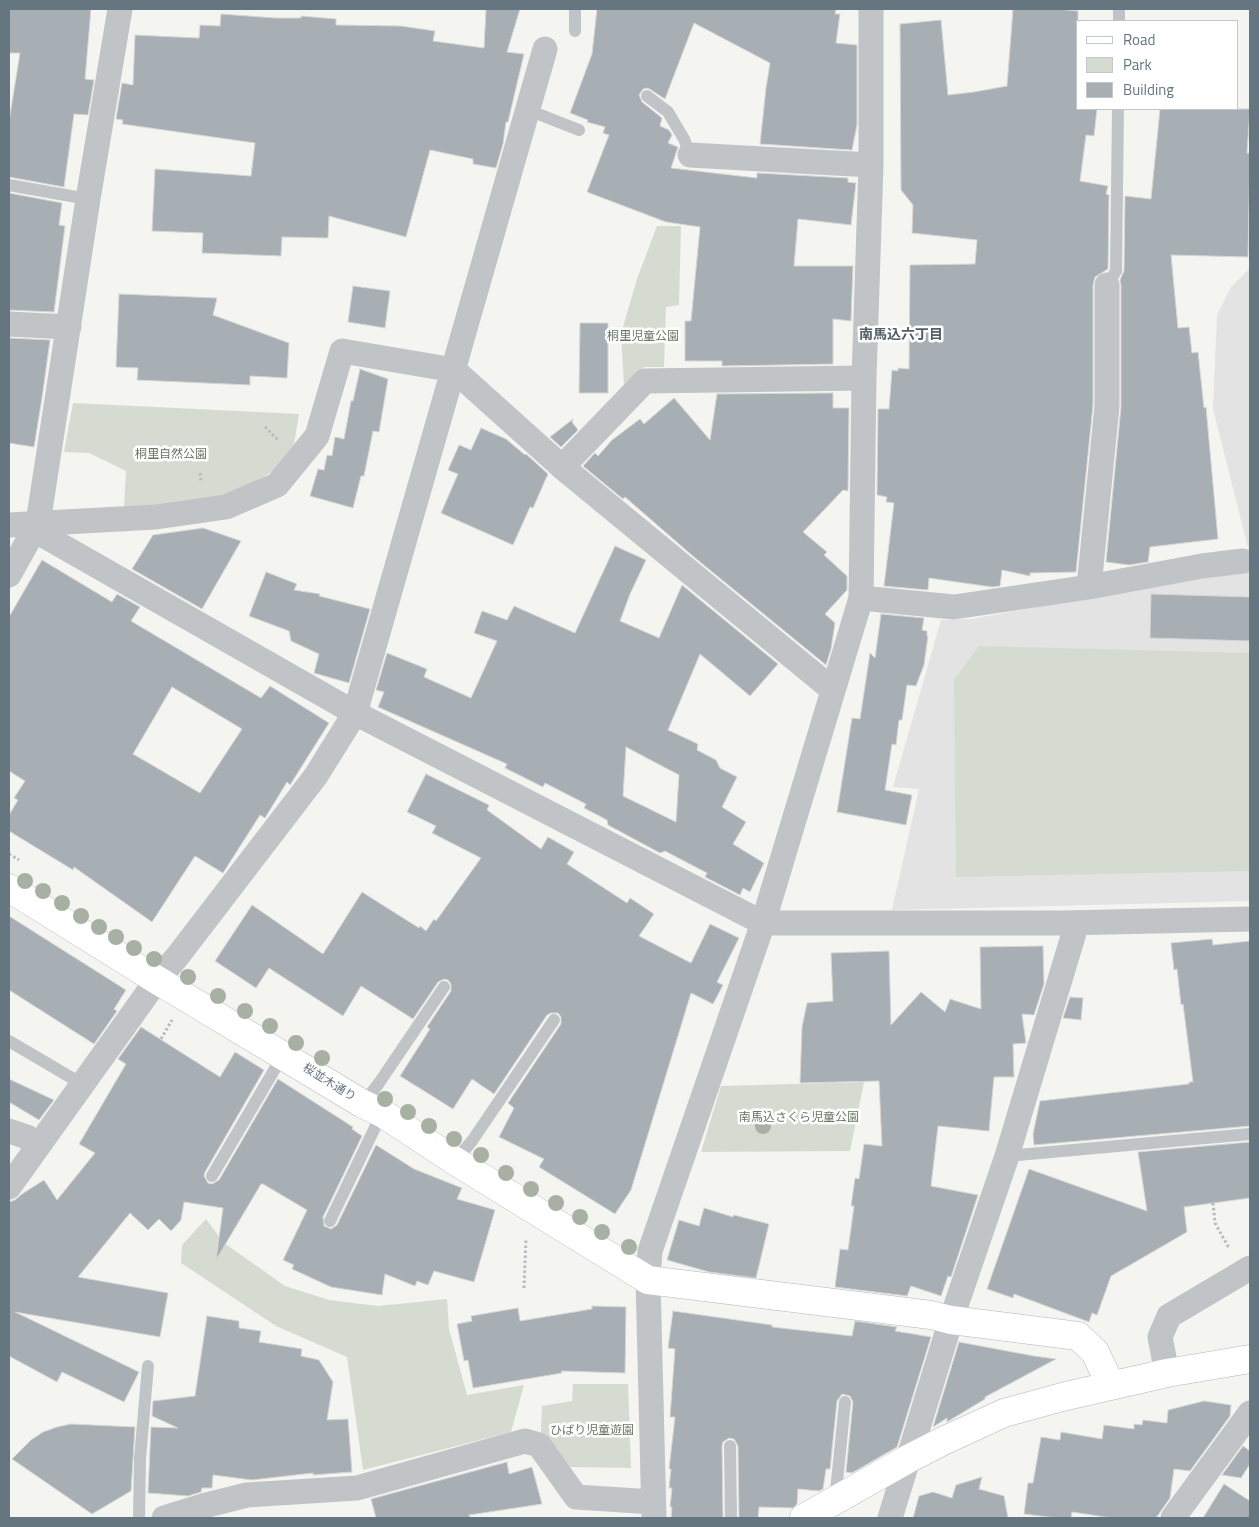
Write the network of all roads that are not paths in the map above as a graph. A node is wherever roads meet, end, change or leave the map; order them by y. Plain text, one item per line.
1 (120, 9) edge
2 (575, 9) edge
3 (871, 9) edge
4 (576, 31) dead end
5 (545, 49) dead end
6 (647, 96) dead end
7 (528, 110) junction
8 (1118, 110) edge
9 (580, 130) dead end
10 (690, 155) joint
11 (871, 165) junction
12 (9, 185) edge
13 (88, 199) junction
14 (1107, 285) joint
15 (9, 324) edge
16 (69, 327) junction
17 (454, 370) junction
18 (864, 378) junction
19 (562, 467) junction
20 (9, 525) edge
21 (36, 527) junction
22 (1243, 561) dead end
23 (9, 576) edge
24 (1089, 587) junction
25 (861, 598) junction
26 (833, 690) junction
27 (356, 713) junction
28 (9, 888) edge
29 (1250, 919) edge
30 (762, 923) junction
31 (1077, 923) junction
32 (157, 980) junction
33 (444, 987) dead end
34 (554, 1020) dead end
35 (9, 1041) edge
36 (283, 1055) junction
37 (82, 1084) junction
38 (372, 1108) junction
39 (9, 1131) edge
40 (1250, 1134) edge
41 (38, 1146) junction
42 (1007, 1156) junction
43 (455, 1161) junction
44 (212, 1176) dead end
45 (9, 1187) edge
46 (330, 1221) dead end
47 (1247, 1270) edge
48 (648, 1280) junction
49 (950, 1320) junction
50 (1250, 1358) edge
51 (148, 1366) dead end
52 (1167, 1373) junction
53 (1111, 1386) junction
54 (845, 1402) dead end
55 (1250, 1413) edge
56 (730, 1446) dead end
57 (908, 1460) junction
58 (834, 1501) junction
59 (653, 1510) edge
60 (139, 1518) edge
61 (164, 1518) edge
62 (731, 1518) edge
63 (804, 1518) edge
64 (890, 1518) edge
65 (1173, 1518) edge

1 - 13 street
2 - 4 lane
3 - 11 street
5 - 7 street
6 - 10 lane
7 - 9 lane
7 - 17 street
8 - 14 lane
10 - 11 street
11 - 18 street
12 - 13 lane
13 - 16 street
14 - 24 street
15 - 16 street
16 - 21 street
17 - 19 street
17 - 21 street
17 - 27 street
18 - 19 street
18 - 25 street
19 - 26 street
20 - 21 street
21 - 23 street
21 - 27 street
22 - 24 street
24 - 25 street
25 - 26 street
26 - 30 street
27 - 30 street
27 - 32 street
28 - 32 street, 桜並木通り
29 - 31 street
30 - 31 street
30 - 48 street
31 - 42 street
32 - 36 street, 桜並木通り
32 - 37 street
33 - 38 lane
34 - 43 lane
35 - 37 lane
36 - 38 street, 桜並木通り
36 - 44 lane
37 - 41 street
38 - 43 street, 桜並木通り
38 - 46 lane
39 - 41 street
40 - 42 lane
41 - 45 street
42 - 49 street
43 - 48 street, 桜並木通り
47 - 52 street
48 - 49 street
48 - 59 street
49 - 53 street
49 - 57 street
50 - 52 street
51 - 60 lane
52 - 53 street
53 - 57 street
54 - 58 lane
55 - 65 street
56 - 62 lane
57 - 58 street
57 - 64 street
58 - 63 street
59 - 61 street

